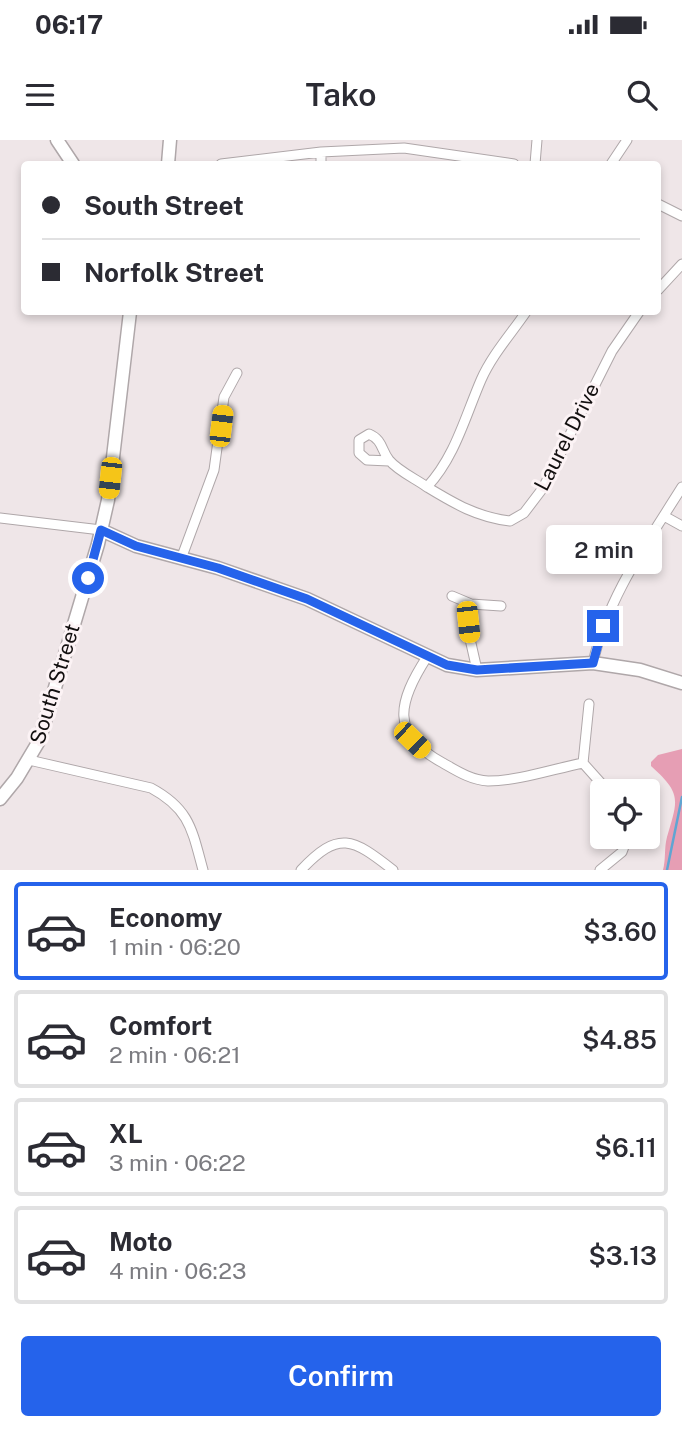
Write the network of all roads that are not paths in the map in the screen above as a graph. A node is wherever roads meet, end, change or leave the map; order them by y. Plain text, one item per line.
1 (57, 140) edge
2 (170, 140) edge
3 (537, 140) edge
4 (628, 140) edge
5 (321, 152) junction
6 (455, 160) edge
7 (71, 161) edge
8 (168, 161) edge
9 (246, 161) edge
10 (321, 161) edge
11 (535, 161) edge
12 (613, 161) edge
13 (661, 206) edge
14 (682, 216) edge
15 (682, 264) edge
16 (661, 287) edge
17 (130, 315) edge
18 (524, 315) edge
19 (637, 315) edge
20 (237, 373) dead end
21 (389, 461) dead end
22 (428, 487) junction
23 (682, 488) edge
24 (664, 516) junction
25 (0, 518) edge
26 (682, 526) edge
27 (101, 530) junction
28 (181, 559) junction
29 (453, 596) dead end
30 (471, 604) junction
31 (500, 606) dead end
32 (427, 657) junction
33 (593, 663) junction
34 (477, 670) junction
35 (682, 683) edge
36 (589, 704) dead end
37 (29, 760) junction
38 (583, 763) junction
39 (597, 779) edge
40 (0, 799) edge
41 (623, 849) edge
42 (202, 870) edge
43 (301, 870) edge
44 (393, 870) edge
45 (600, 870) edge

1 - 7 street
2 - 8 street
3 - 11 street
4 - 12 street
5 - 6 street
5 - 9 street
5 - 10 street
13 - 14 street
15 - 16 street
17 - 27 street, South Street
18 - 22 street
19 - 22 street, Laurel Drive
20 - 28 street
21 - 22 street, Laurel Drive
23 - 24 street
24 - 26 street
24 - 33 street
25 - 27 street
27 - 28 street
27 - 37 street, South Street
28 - 32 street
29 - 30 street
30 - 31 street
30 - 34 street
32 - 34 street
32 - 38 street
33 - 34 street
33 - 35 street
36 - 38 street
37 - 40 street, South Street
37 - 42 street
38 - 39 street
41 - 45 street
43 - 44 street

